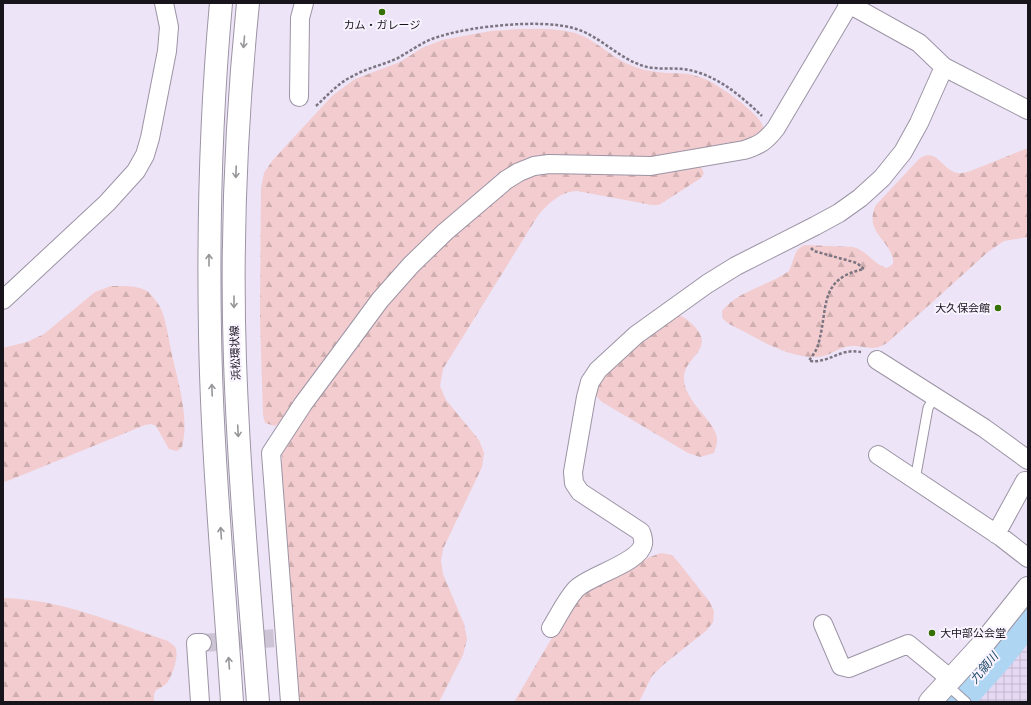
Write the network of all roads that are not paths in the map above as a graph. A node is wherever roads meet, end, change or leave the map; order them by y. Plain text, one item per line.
1 (164, 3) edge
2 (221, 3) edge
3 (248, 3) edge
4 (304, 3) edge
5 (849, 3) edge
6 (944, 67) junction
7 (299, 97) road end
8 (1028, 110) edge
9 (3, 300) edge
10 (877, 360) road end
11 (935, 396) junction
12 (878, 455) dead end
13 (1028, 460) edge
14 (915, 480) junction
15 (1025, 481) dead end
16 (996, 534) junction
17 (1028, 558) edge
18 (1028, 588) edge
19 (823, 624) dead end
20 (551, 628) dead end
21 (202, 643) dead end
22 (957, 692) edge
23 (200, 702) edge
24 (232, 702) edge
25 (258, 702) edge
26 (290, 702) edge
27 (930, 702) edge

1 - 9 street
24 -> 2 main road
3 -> 25 main road, 浜松環状線
4 - 7 street
5 - 6 street
5 - 26 street
6 - 8 street
6 - 20 street
10 - 11 street
11 - 13 street
11 - 14 lane
12 - 14 street
14 - 16 street
15 - 16 street
16 - 17 street
18 - 22 main road
19 - 22 street
21 - 23 street
22 - 27 main road

